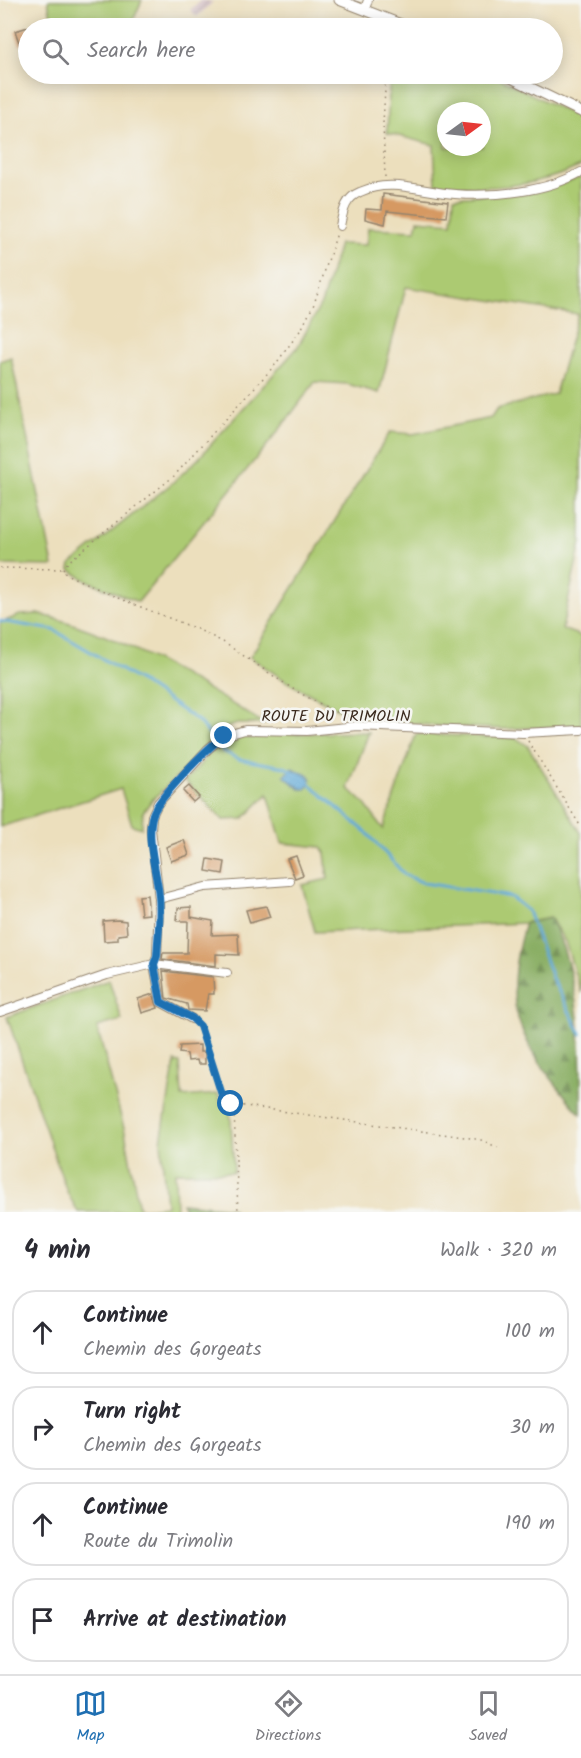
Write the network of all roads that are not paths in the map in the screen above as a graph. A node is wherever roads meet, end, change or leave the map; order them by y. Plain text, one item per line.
1 (339, 0) edge
2 (366, 4) edge
3 (392, 18) edge
4 (524, 84) edge
5 (581, 112) edge
6 (581, 172) edge
7 (340, 226) road end
8 (581, 730) edge
9 (290, 881) dead end
10 (159, 899) junction
11 (154, 964) junction
12 (227, 973) dead end
13 (0, 1012) edge
14 (192, 1018) road end

1 - 2 street
2 - 3 street
4 - 5 street
6 - 7 street
8 - 10 street, ROUTE DU TRIMOLIN
9 - 10 street
10 - 11 street, ROUTE DU TRIMOLIN
11 - 12 street
11 - 13 street
11 - 14 street, ROUTE DU TRIMOLIN

